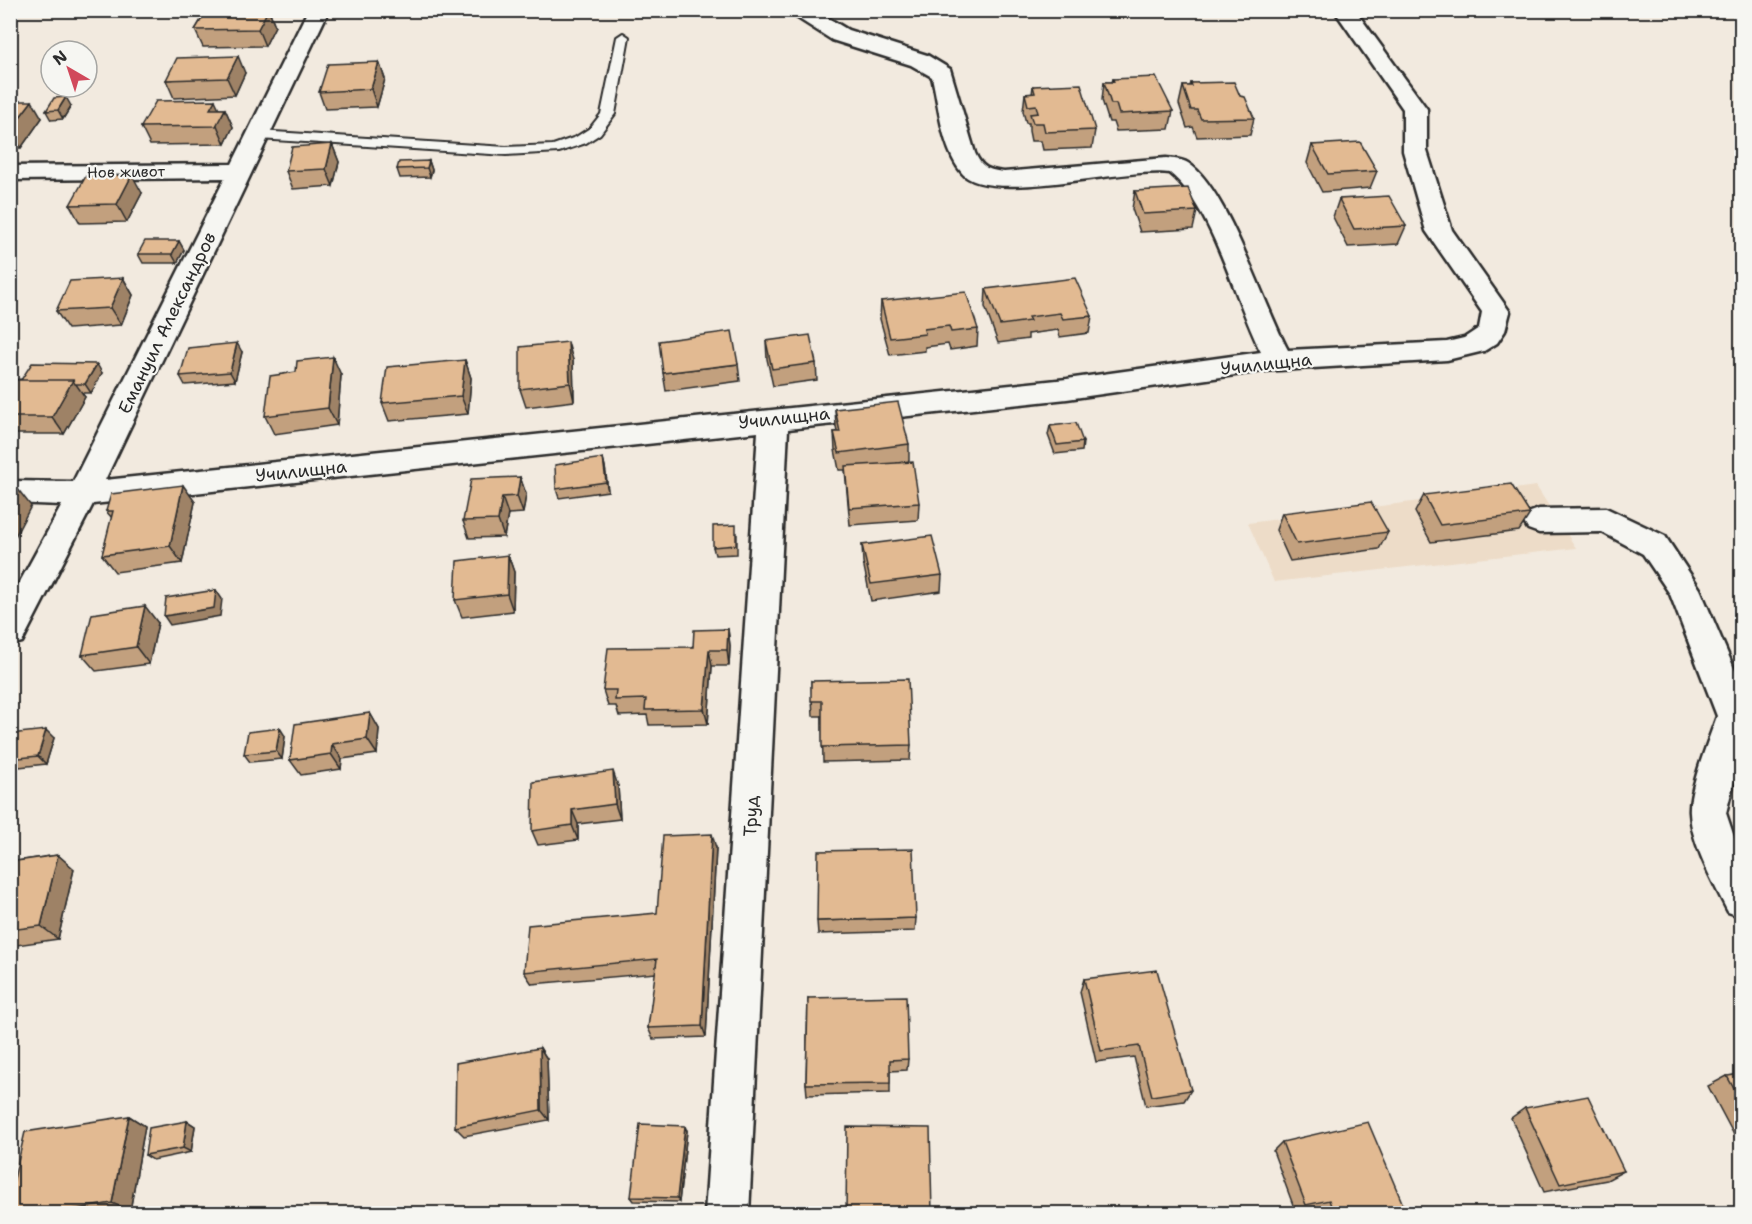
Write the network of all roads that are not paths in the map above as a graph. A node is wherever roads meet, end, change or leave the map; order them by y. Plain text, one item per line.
1 (319, 10) edge
2 (795, 10) edge
3 (1344, 10) edge
4 (623, 37) dead end
5 (259, 135) junction
6 (242, 171) junction
7 (10, 173) edge
8 (1279, 360) junction
9 (774, 419) junction
10 (10, 492) edge
11 (83, 494) junction
12 (1539, 521) dead end
13 (10, 632) edge
14 (1742, 899) edge
15 (727, 1214) edge

1 - 5 street, Емануил Александров
2 - 8 street
3 - 8 street, Училищна
4 - 5 lane
5 - 6 street, Емануил Александров
6 - 7 street, Нов живот
6 - 11 street, Емануил Александров
8 - 9 street, Училищна
9 - 11 street, Училищна
9 - 15 street, Труд
10 - 11 street, Училищна
11 - 13 street, Емануил Александров
12 - 14 street

